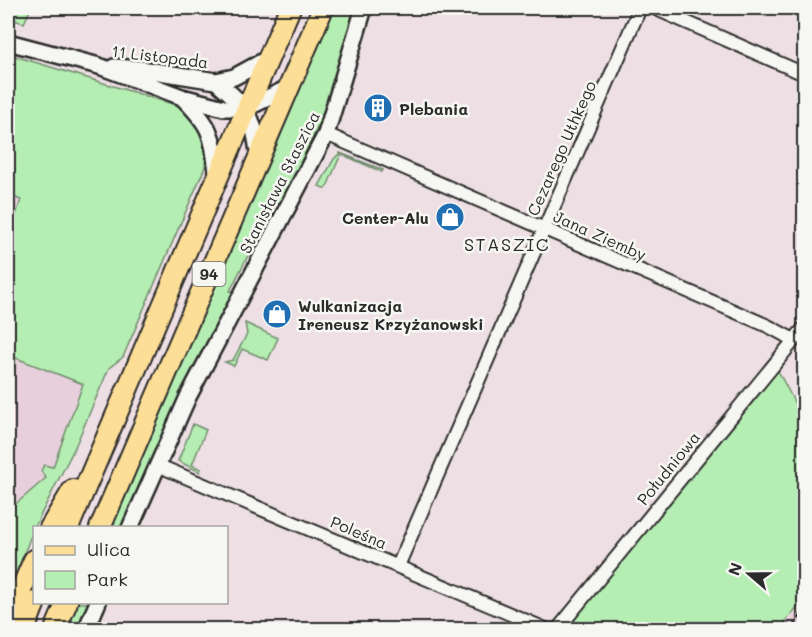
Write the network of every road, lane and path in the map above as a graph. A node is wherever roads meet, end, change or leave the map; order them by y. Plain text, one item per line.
1 (290, 8) edge
2 (323, 8) edge
3 (364, 8) edge
4 (640, 8) edge
5 (654, 8) edge
6 (8, 42) edge
7 (267, 59) junction
8 (99, 66) junction
9 (804, 74) edge
10 (216, 81) junction
11 (288, 88) junction
12 (182, 97) junction
13 (247, 108) junction
14 (326, 134) junction
15 (259, 159) junction
16 (218, 179) junction
17 (544, 228) junction
18 (804, 328) edge
19 (794, 340) junction
20 (107, 437) junction
21 (157, 465) junction
22 (51, 526) edge
23 (69, 526) edge
24 (101, 526) edge
25 (131, 526) edge
26 (33, 562) edge
27 (398, 566) junction
28 (35, 604) edge
29 (67, 604) edge
30 (98, 604) edge
31 (8, 620) edge
32 (88, 629) edge
33 (24, 630) edge
34 (55, 630) edge
35 (548, 630) edge
36 (556, 630) edge

1 - 7 main road, 94
2 - 11 main road, 94
3 - 14 street, Stanisława Staszica
4 - 17 street, Cezarego Uthkego
5 - 9 street
6 - 8 street, 11 Listopada
7 - 10 street
7 - 13 main road, 94
8 - 10 street, 11 Listopada
8 - 12 street, 11 Listopada
10 - 13 street
11 - 13 street
11 - 15 main road, 94
12 - 13 street, 11 Listopada
12 - 16 street
13 - 15 street
13 - 16 main road, 94
14 - 17 street, Jana Ziemby
14 - 21 street, Stanisława Staszica
15 - 24 main road, 94
16 - 20 main road, 94
17 - 19 street, Jana Ziemby
17 - 27 street, Cezarego Uthkego
18 - 19 street, Południowa
19 - 36 street, Południowa
20 - 22 main road
20 - 23 main road, 94
21 - 25 street, Stanisława Staszica
21 - 27 street, Poleśna
26 - 31 main road
27 - 35 street, Poleśna
28 - 33 main road
29 - 34 main road
30 - 32 street

